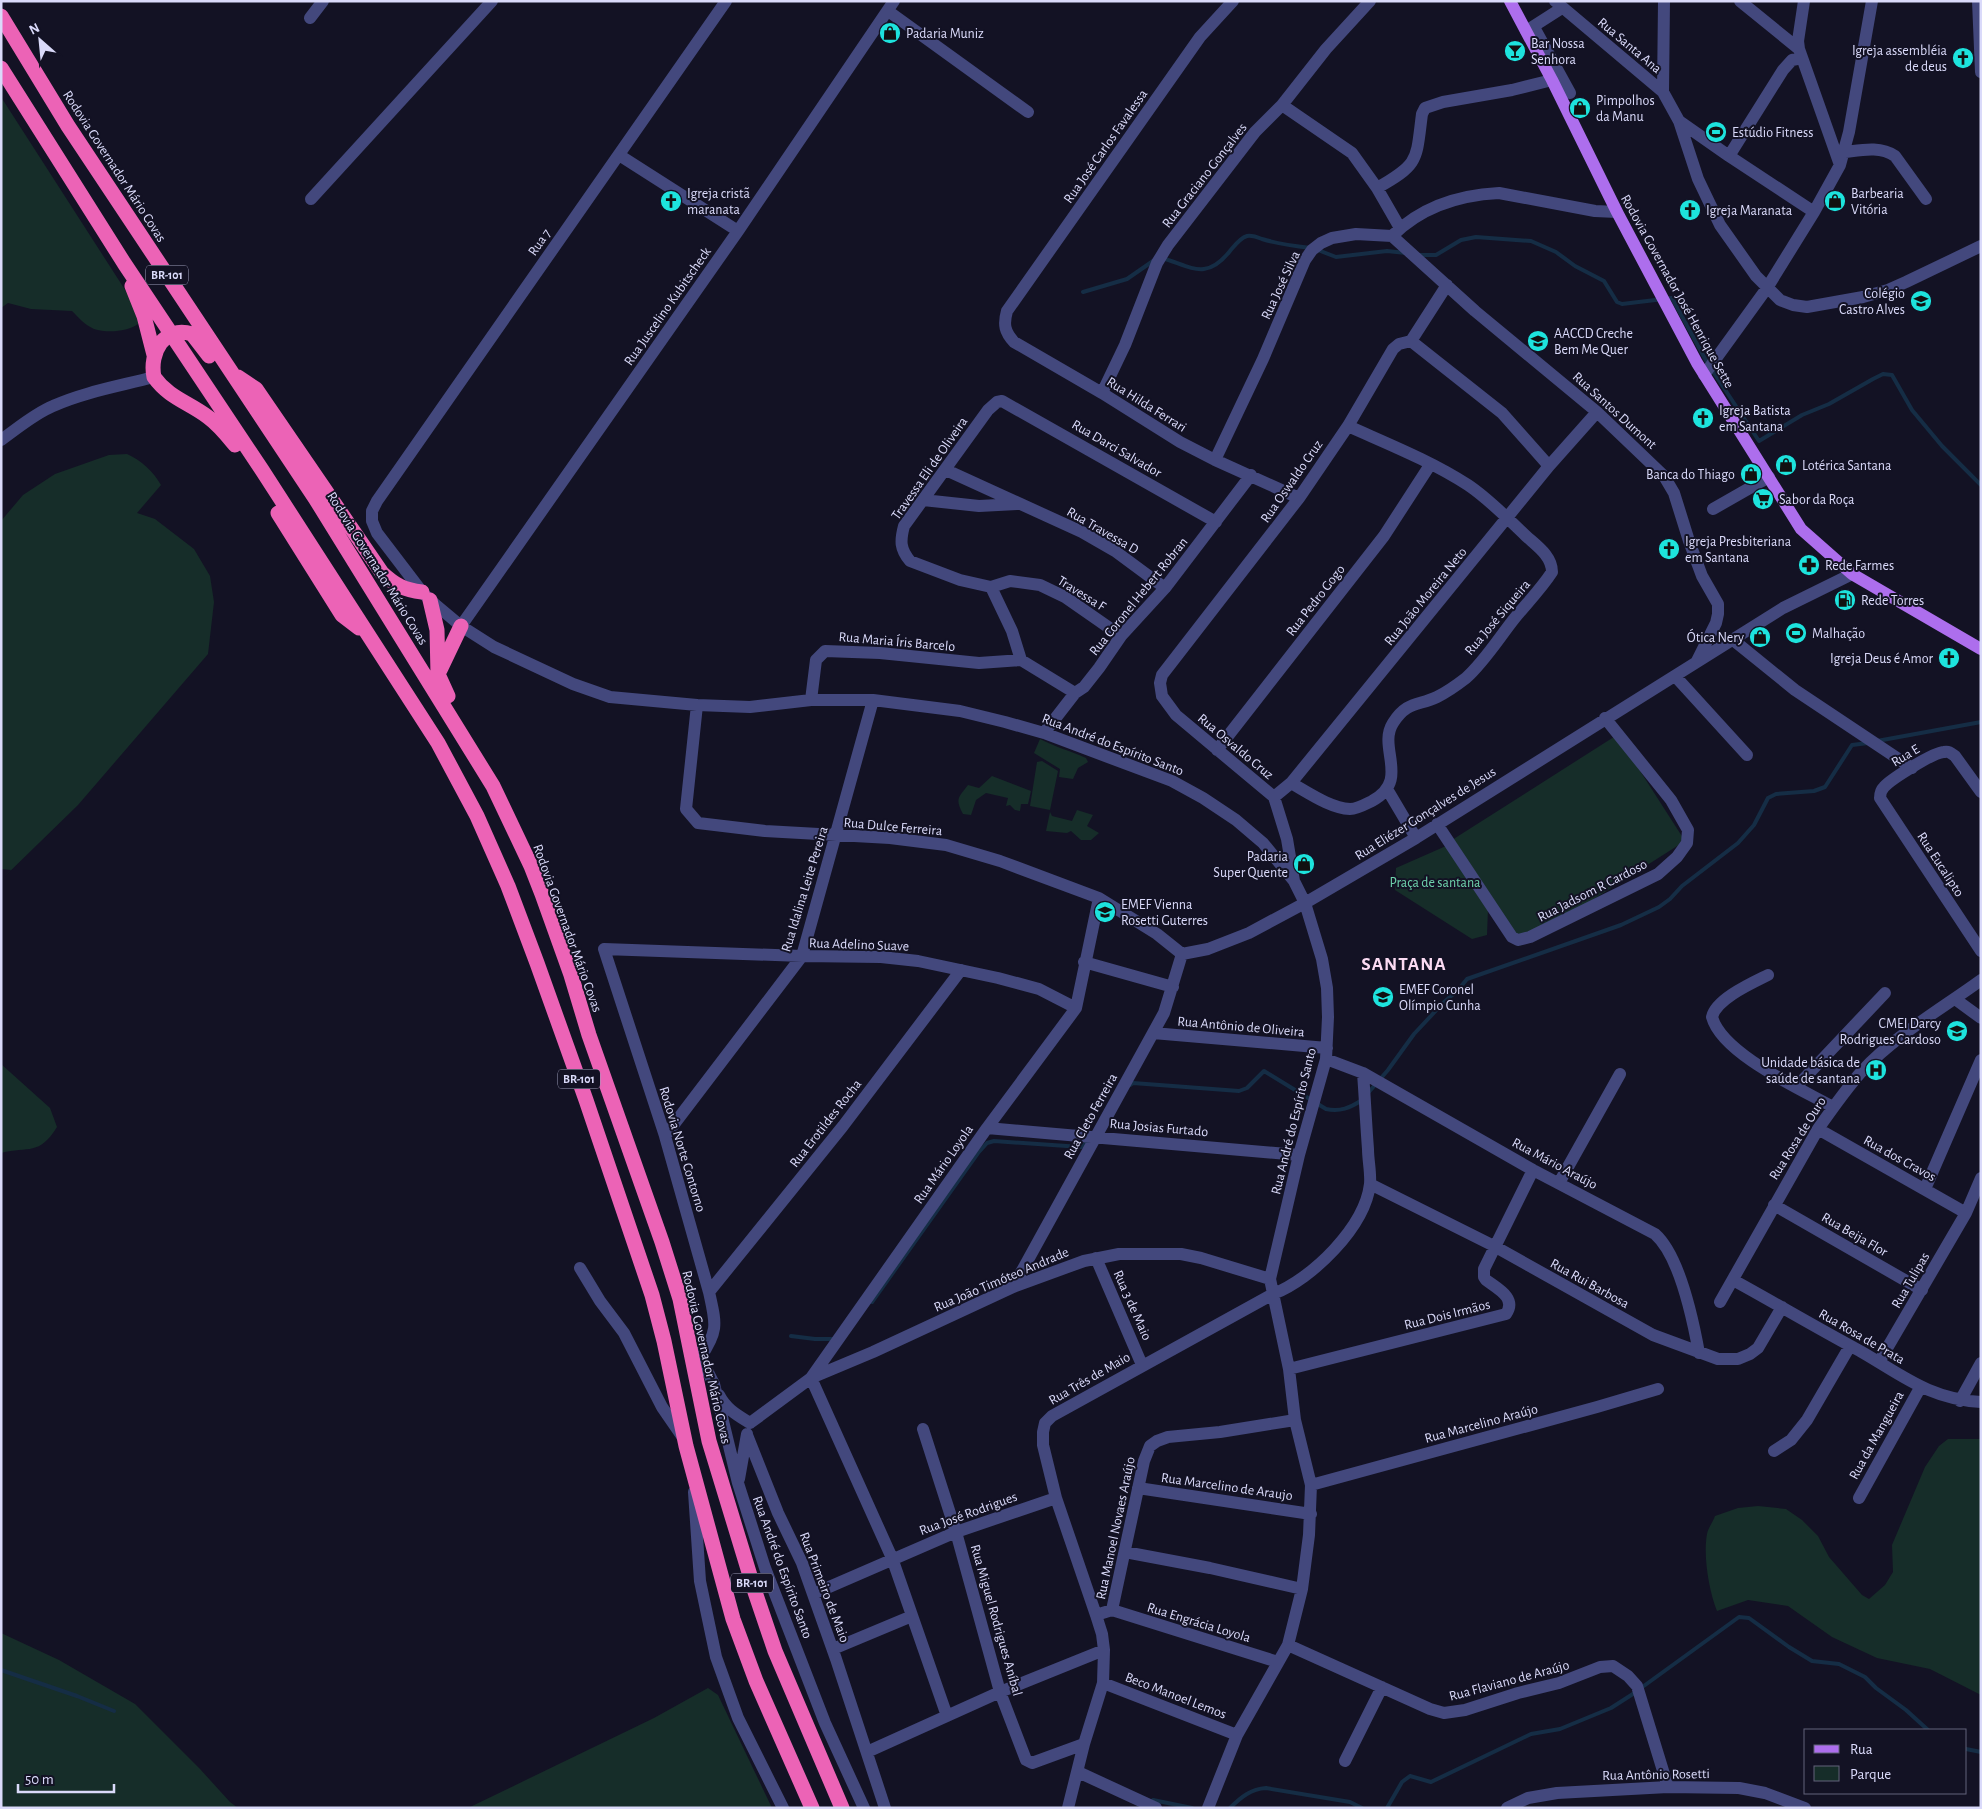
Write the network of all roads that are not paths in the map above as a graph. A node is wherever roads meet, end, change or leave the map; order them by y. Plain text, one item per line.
1 (323, 1) edge
2 (492, 1) edge
3 (726, 1) edge
4 (1233, 1) edge
5 (1370, 1) edge
6 (1510, 1) edge
7 (1664, 1) edge
8 (1740, 1) edge
9 (1804, 1) edge
10 (1872, 1) edge
11 (1978, 1) edge
12 (891, 4) edge
13 (1558, 5) edge
14 (1, 16) edge
15 (310, 18) dead end
16 (1531, 31) junction
17 (1800, 54) junction
18 (1, 68) edge
19 (1981, 72) edge
20 (1552, 80) junction
21 (1570, 92) dead end
22 (1663, 92) junction
23 (1282, 105) junction
24 (1028, 112) dead end
25 (1679, 121) junction
26 (1845, 152) junction
27 (619, 155) junction
28 (1729, 156) junction
29 (1840, 165) junction
30 (1377, 188) junction
31 (311, 199) dead end
32 (1926, 199) dead end
33 (1617, 212) junction
34 (1814, 212) junction
35 (738, 231) junction
36 (1396, 232) junction
37 (1981, 246) edge
38 (124, 263) junction
39 (1447, 285) junction
40 (1767, 288) junction
41 (1007, 312) joint
42 (172, 333) junction
43 (1412, 341) junction
44 (154, 355) junction
45 (232, 373) junction
46 (1704, 375) junction
47 (154, 377) junction
48 (1102, 393) junction
49 (1002, 401) joint
50 (1597, 412) junction
51 (1348, 426) junction
52 (1, 440) edge
53 (279, 445) junction
54 (1215, 460) junction
55 (1430, 464) junction
56 (1549, 466) junction
57 (946, 470) junction
58 (1251, 476) junction
59 (1769, 477) junction
60 (1299, 498) junction
61 (923, 500) junction
62 (378, 501) joint
63 (1022, 504) junction
64 (1713, 509) dead end
65 (1508, 518) junction
66 (1216, 522) junction
67 (910, 562) joint
68 (1852, 574) junction
69 (991, 587) junction
70 (1164, 588) junction
71 (426, 596) junction
72 (461, 626) junction
73 (367, 633) junction
74 (1121, 636) junction
75 (1732, 639) junction
76 (1981, 649) edge
77 (1021, 660) junction
78 (1697, 662) junction
79 (438, 674) junction
80 (1675, 676) junction
81 (1075, 693) junction
82 (1162, 696) joint
83 (811, 700) junction
84 (873, 700) junction
85 (696, 705) junction
86 (1605, 718) junction
87 (456, 724) junction
88 (1044, 733) junction
89 (1217, 750) junction
90 (1746, 755) dead end
91 (1912, 768) junction
92 (1292, 783) junction
93 (1387, 789) junction
94 (1981, 792) edge
95 (1880, 793) joint
96 (1274, 797) junction
97 (1437, 824) junction
98 (836, 836) junction
99 (1416, 838) junction
100 (1294, 881) junction
101 (1099, 898) junction
102 (1305, 903) junction
103 (604, 949) joint
104 (1981, 950) edge
105 (1182, 954) junction
106 (802, 956) junction
107 (1084, 962) junction
108 (961, 970) junction
109 (1768, 975) dead end
110 (1981, 980) edge
111 (1173, 987) junction
112 (1885, 993) dead end
113 (1954, 999) junction
114 (1076, 1008) junction
115 (1981, 1018) edge
116 (1153, 1033) junction
117 (1326, 1054) junction
118 (1981, 1060) edge
119 (1363, 1073) junction
120 (1620, 1074) dead end
121 (1797, 1086) junction
122 (1833, 1107) junction
123 (987, 1128) junction
124 (1818, 1129) junction
125 (665, 1136) junction
126 (1096, 1136) junction
127 (1299, 1154) junction
128 (1533, 1170) junction
129 (1981, 1178) edge
130 (1559, 1183) junction
131 (1370, 1184) junction
132 (1925, 1190) junction
133 (1774, 1205) junction
134 (1966, 1213) junction
135 (1494, 1246) junction
136 (1096, 1258) junction
137 (580, 1268) dead end
138 (1270, 1280) junction
139 (1733, 1280) junction
140 (1013, 1287) junction
141 (1922, 1290) junction
142 (709, 1292) junction
143 (1273, 1294) junction
144 (1720, 1302) dead end
145 (1782, 1307) junction
146 (687, 1333) junction
147 (1850, 1346) junction
148 (1699, 1353) junction
149 (700, 1358) junction
150 (1880, 1362) junction
151 (1981, 1363) edge
152 (1142, 1365) junction
153 (1289, 1369) junction
154 (811, 1378) junction
155 (714, 1384) junction
156 (1920, 1388) junction
157 (1658, 1389) dead end
158 (1960, 1401) junction
159 (1981, 1402) edge
160 (1295, 1420) junction
161 (749, 1429) junction
162 (922, 1429) dead end
163 (684, 1438) junction
164 (1774, 1451) dead end
165 (692, 1471) junction
166 (738, 1483) junction
167 (1311, 1485) junction
168 (1138, 1488) junction
169 (1056, 1498) junction
170 (1859, 1498) dead end
171 (1311, 1514) junction
172 (956, 1532) junction
173 (1125, 1552) junction
174 (892, 1558) junction
175 (1302, 1589) junction
176 (813, 1594) junction
177 (1112, 1610) junction
178 (1096, 1615) junction
179 (912, 1616) junction
180 (1288, 1645) junction
181 (833, 1649) junction
182 (1104, 1650) junction
183 (1278, 1662) junction
184 (1103, 1683) junction
185 (1382, 1687) junction
186 (1000, 1692) junction
187 (947, 1716) junction
188 (1237, 1735) junction
189 (1084, 1744) junction
190 (867, 1752) junction
191 (1345, 1761) dead end
192 (1078, 1772) junction
193 (1668, 1786) junction
194 (783, 1808) edge
195 (812, 1808) edge
196 (842, 1808) edge
197 (864, 1808) edge
198 (885, 1808) edge
199 (1068, 1808) edge
200 (1156, 1808) edge
201 (1208, 1808) edge
202 (1508, 1808) edge
203 (1805, 1808) edge

1 - 15 street
2 - 31 street
3 - 27 street, Rua 7
4 - 41 street, Rua José Carlos Favalessa
5 - 23 street, Rua Graciano Gonçalves
6 - 16 main road, Rodovia Governador José Henrique Sette
7 - 22 street
8 - 17 street
9 - 17 street
10 - 26 street
11 - 19 street
12 - 24 street
12 - 35 street, Rua Juscelino Kubitscheck
13 - 16 street, Rua Santa Ana
13 - 22 street, Rua Santa Ana
14 - 45 highway, Rodovia Governador Mário Covas / BR-101
16 - 20 main road, Rodovia Governador José Henrique Sette
16 - 21 street
17 - 28 street
17 - 29 street
18 - 38 highway
20 - 30 street
20 - 33 main road, Rodovia Governador José Henrique Sette
22 - 25 street, Rua Santa Ana
23 - 30 street, Rua Santos Dumont
23 - 48 street, Rua Graciano Gonçalves
25 - 28 street, Rua Santa Ana
25 - 40 street, Rua Santa Ana
26 - 29 street
26 - 32 street
27 - 35 street
27 - 62 street, Rua 7
28 - 34 street, Rua Santa Ana
29 - 34 street
30 - 36 street, Rua Santos Dumont
33 - 36 street
33 - 46 main road, Rodovia Governador José Henrique Sette
34 - 40 street
35 - 72 street, Rua Juscelino Kubitscheck
36 - 39 street, Rua Santos Dumont
36 - 54 street, Rua José Silva
37 - 40 street, Rua Santa Ana
38 - 42 highway
38 - 44 highway
39 - 43 street, Rua Oswaldo Cruz
39 - 50 street, Rua Santos Dumont
40 - 46 street
41 - 48 street, Rua Hilda Ferrari
42 - 44 highway
42 - 53 highway
42 - 73 highway, BR-101
43 - 51 street, Rua Oswaldo Cruz
43 - 56 street
44 - 47 highway
45 - 53 highway, Rodovia Governador Mário Covas / BR-101
45 - 71 highway
46 - 59 main road, Rodovia Governador José Henrique Sette
47 - 52 street
47 - 73 highway
48 - 54 street, Rua Hilda Ferrari
49 - 57 street, Travessa Eli de Oliveira
49 - 66 street, Rua Darci Salvador
50 - 56 street, Rua João Moreira Neto
50 - 78 street, Rua Santos Dumont
51 - 55 street, Rua José Siqueira
51 - 60 street, Rua Oswaldo Cruz
53 - 87 highway, Rodovia Governador Mário Covas / BR-101
54 - 58 street, Rua Hilda Ferrari
55 - 65 street, Rua José Siqueira
55 - 89 street, Rua Pedro Gogo
56 - 65 street, Rua João Moreira Neto
57 - 61 street, Travessa Eli de Oliveira
57 - 63 street, Rua Travessa D
58 - 60 street, Rua Hilda Ferrari
58 - 66 street, Rua Coronel Hebert Robran
59 - 64 street
59 - 68 main road, Rodovia Governador José Henrique Sette
60 - 82 street, Rua Oswaldo Cruz
61 - 63 street, Rua Travessa D
61 - 67 street, Travessa Eli de Oliveira
62 - 71 street, Rua André do Espírito Santo
63 - 70 street, Rua Travessa D
65 - 92 street, Rua João Moreira Neto
65 - 93 street, Rua José Siqueira
66 - 70 street, Rua Coronel Hebert Robran
67 - 69 street, Travessa F
68 - 75 street, Rua Eliézer Gonçalves de Jesus
68 - 76 main road, Rodovia Governador José Henrique Sette
69 - 74 street, Travessa F
69 - 77 street
70 - 74 street, Rua Coronel Hebert Robran
71 - 72 street, Rua André do Espírito Santo
71 - 79 highway
72 - 79 highway
72 - 85 street, Rua André do Espírito Santo
73 - 163 highway, BR-101
74 - 81 street, Rua Coronel Hebert Robran
75 - 78 street, Rua Eliézer Gonçalves de Jesus
75 - 91 street
77 - 81 street
77 - 83 street, Rua Maria Íris Barcelo
78 - 80 street, Rua Eliézer Gonçalves de Jesus
79 - 87 highway
80 - 86 street, Rua Eliézer Gonçalves de Jesus
80 - 90 street
81 - 88 street, Rua Coronel Hebert Robran
82 - 89 street, Rua Osvaldo Cruz
83 - 84 street, Rua André do Espírito Santo
83 - 85 street, Rua André do Espírito Santo
84 - 88 street, Rua André do Espírito Santo
84 - 98 street, Rua Idalina Leite Pereira
85 - 98 street, Rua Dulce Ferreira
86 - 97 street, Rua Eliézer Gonçalves de Jesus
86 - 97 street, Rua Jadsom R Cardoso
87 - 146 highway, Rodovia Governador Mário Covas / BR-101
88 - 100 street, Rua André do Espírito Santo
89 - 96 street, Rua Osvaldo Cruz
91 - 94 street, Rua E
91 - 95 street, Rua E
92 - 93 street
92 - 96 street, Rua João Moreira Neto
93 - 99 street
95 - 104 street, Rua Eucalipto
96 - 100 street, Rua Osvaldo Cruz
97 - 99 street, Rua Eliézer Gonçalves de Jesus
98 - 101 street, Rua Dulce Ferreira
98 - 106 street, Rua Idalina Leite Pereira
99 - 102 street, Rua Eliézer Gonçalves de Jesus
100 - 102 street, Rua André do Espírito Santo
101 - 105 street, Rua Dulce Ferreira
101 - 107 street, Rua Mário Loyola
102 - 105 street, Rua Eliézer Gonçalves de Jesus
102 - 117 street, Rua André do Espírito Santo
103 - 106 street, Rua Adelino Suave
103 - 125 street, Rodovia Norte Contorno
105 - 111 street, Rua Cleto Ferreira
106 - 108 street, Rua Adelino Suave
106 - 125 street, Rua Idalina Leite Pereira
107 - 111 street
107 - 114 street, Rua Mário Loyola
108 - 114 street, Rua Adelino Suave
108 - 142 street, Rua Erotildes Rocha
109 - 121 street
110 - 113 street, Rua Rosa de Ouro
111 - 116 street, Rua Cleto Ferreira
112 - 121 street
113 - 115 street
113 - 122 street, Rua Rosa de Ouro
114 - 123 street, Rua Mário Loyola
116 - 117 street, Rua Antônio de Oliveira
116 - 126 street, Rua Cleto Ferreira
117 - 119 street, Rua Mário Araújo
117 - 127 street, Rua André do Espírito Santo
118 - 132 street
119 - 128 street, Rua Mário Araújo
119 - 131 street
120 - 130 street
121 - 122 street
122 - 124 street, Rua Rosa de Ouro
123 - 126 street, Rua Josias Furtado
123 - 154 street, Rua Mário Loyola
124 - 132 street, Rua dos Cravos
124 - 133 street, Rua Rosa de Ouro
125 - 142 street, Rodovia Norte Contorno
126 - 127 street, Rua Josias Furtado
126 - 140 street, Rua Cleto Ferreira
127 - 138 street, Rua André do Espírito Santo
128 - 130 street, Rua Mário Araújo
128 - 135 street, Rua Dois Irmãos
129 - 134 street, Rua Tulipas
130 - 148 street, Rua Mário Araújo
131 - 135 street, Rua Rui Barbosa
131 - 143 street, Rua Três de Maio
132 - 134 street, Rua dos Cravos
133 - 139 street, Rua Rosa de Ouro
133 - 141 street, Rua Beija Flor
134 - 141 street, Rua Tulipas
135 - 148 street, Rua Rui Barbosa
135 - 153 street, Rua Dois Irmãos
136 - 138 street, Rua João Timóteo Andrade
136 - 140 street, Rua João Timóteo Andrade
136 - 152 street, Rua 3 de Maio
137 - 163 street
138 - 143 street, Rua André do Espírito Santo
139 - 144 street, Rua Rosa de Ouro
139 - 145 street, Rua Rosa de Prata
140 - 154 street, Rua João Timóteo Andrade
141 - 150 street, Rua Tulipas
142 - 149 street, Rodovia Norte Contorno
143 - 152 street, Rua Três de Maio
143 - 153 street, Rua André do Espírito Santo
145 - 147 street, Rua Rosa de Prata
145 - 148 street, Rua Rui Barbosa
146 - 149 street, Rua André do Espírito Santo
146 - 196 highway, Rodovia Governador Mário Covas / BR-101
147 - 150 street, Rua Rosa de Prata
147 - 164 street
149 - 155 street, Rua André do Espírito Santo
150 - 156 street, Rua Rosa de Prata
151 - 158 street
152 - 169 street, Rua Três de Maio
153 - 160 street, Rua André do Espírito Santo
154 - 161 street
154 - 174 street
155 - 161 street
155 - 166 street, Rua André do Espírito Santo
156 - 158 street, Rua Rosa de Prata
156 - 170 street, Rua da Mangueira
157 - 167 street, Rua Marcelino Araújo
158 - 159 street, Rua Rosa de Prata
160 - 167 street, Rua André do Espírito Santo
160 - 168 street, Rua Manoel Novaes Araújo
161 - 166 street
161 - 176 street, Rua Primeiro de Maio
162 - 172 street, Rua Miguel Rodrigues Aníbal
163 - 165 highway, BR-101
165 - 194 street
165 - 195 highway, BR-101
166 - 197 street, Rua André do Espírito Santo
167 - 171 street, Rua André do Espírito Santo
168 - 171 street, Rua Marcelino de Araujo
168 - 173 street, Rua Manoel Novaes Araújo
169 - 172 street, Rua José Rodrigues
169 - 178 street, Rua Três de Maio
171 - 175 street, Rua André do Espírito Santo
172 - 174 street, Rua José Rodrigues
172 - 186 street, Rua Miguel Rodrigues Aníbal
173 - 175 street
173 - 177 street, Rua Manoel Novaes Araújo
174 - 176 street, Rua José Rodrigues
174 - 179 street
175 - 180 street, Rua André do Espírito Santo
176 - 181 street, Rua Primeiro de Maio
177 - 178 street, Rua Manoel Novaes Araújo
177 - 183 street, Rua Engrácia Loyola
178 - 182 street, Rua Manoel Novaes Araújo
179 - 181 street
179 - 187 street
180 - 183 street, Rua André do Espírito Santo
180 - 185 street, Rua Flaviano de Araújo
181 - 190 street, Rua Primeiro de Maio
182 - 184 street, Rua Manoel Novaes Araújo
182 - 186 street
183 - 188 street, Rua André do Espírito Santo
184 - 188 street, Beco Manoel Lemos
184 - 189 street, Rua Manoel Novaes Araújo
185 - 191 street
185 - 193 street, Rua Flaviano de Araújo
186 - 187 street
186 - 189 street, Rua Miguel Rodrigues Aníbal
187 - 190 street
188 - 201 street, Rua André do Espírito Santo
189 - 192 street, Rua Manoel Novaes Araújo
190 - 198 street, Rua Primeiro de Maio
192 - 199 street, Rua Manoel Novaes Araújo
192 - 200 street
193 - 202 street, Rua Antônio Rosetti
193 - 203 street, Rua Antônio Rosetti

